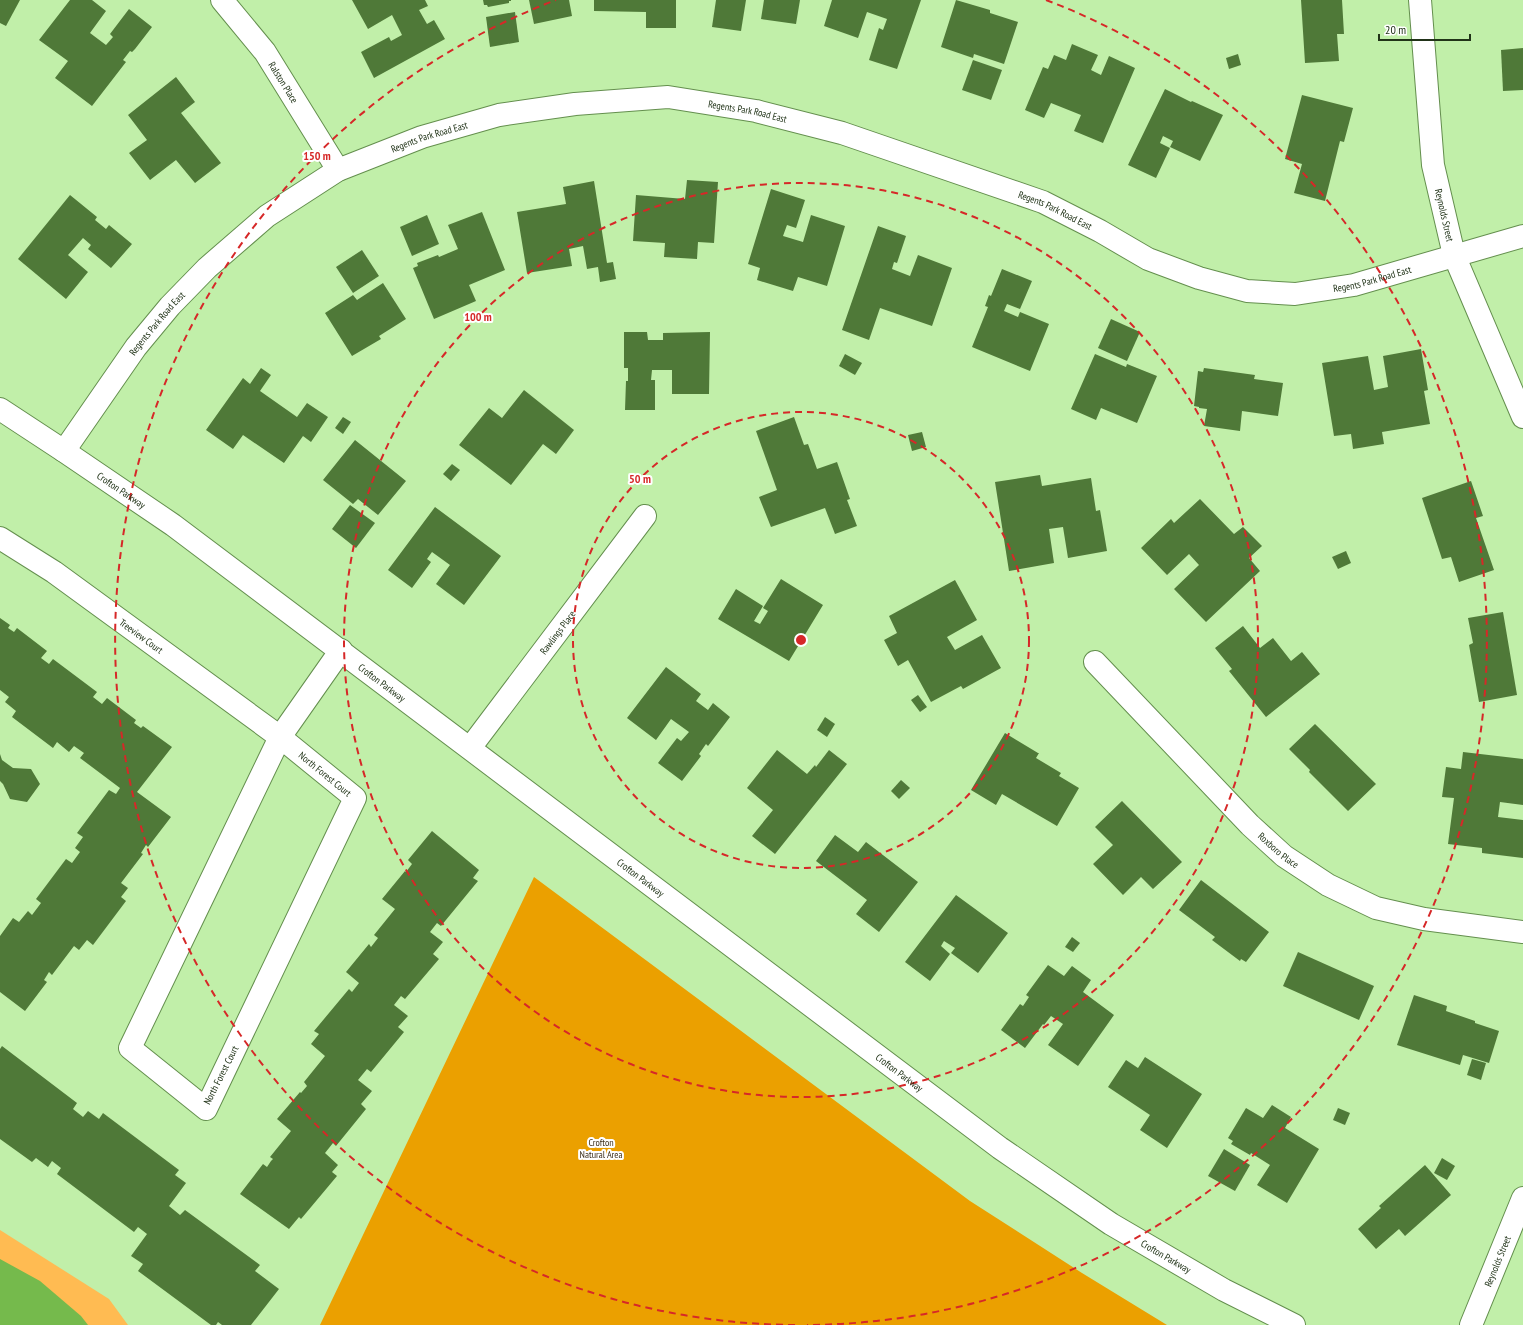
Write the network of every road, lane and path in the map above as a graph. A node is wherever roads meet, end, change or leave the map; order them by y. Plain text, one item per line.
1 (222, 0) edge
2 (1420, 0) edge
3 (338, 170) junction
4 (1523, 236) edge
5 (1454, 255) junction
6 (0, 409) edge
7 (1523, 417) edge
8 (64, 450) junction
9 (645, 516) dead end
10 (0, 538) edge
11 (341, 650) junction
12 (1095, 662) dead end
13 (280, 737) junction
14 (470, 748) junction
15 (1523, 932) edge
16 (1523, 1198) edge
17 (1294, 1325) edge
18 (1471, 1325) edge

1 - 3 street, Ralston Place
2 - 5 street, Reynolds Street
3 - 5 street, Regents Park Road East
3 - 8 street, Regents Park Road East
4 - 5 street, Regents Park Road East
5 - 7 street, Reynolds Street
6 - 8 street, Crofton Parkway
8 - 11 street, Crofton Parkway
9 - 14 street, Rawlings Place
10 - 13 street, Treeview Court
11 - 13 street, North Forest Court
11 - 14 street, Crofton Parkway
12 - 15 street, Roxboro Place
13 - 13 street, North Forest Court
14 - 17 street, Crofton Parkway
16 - 18 street, Reynolds Street

